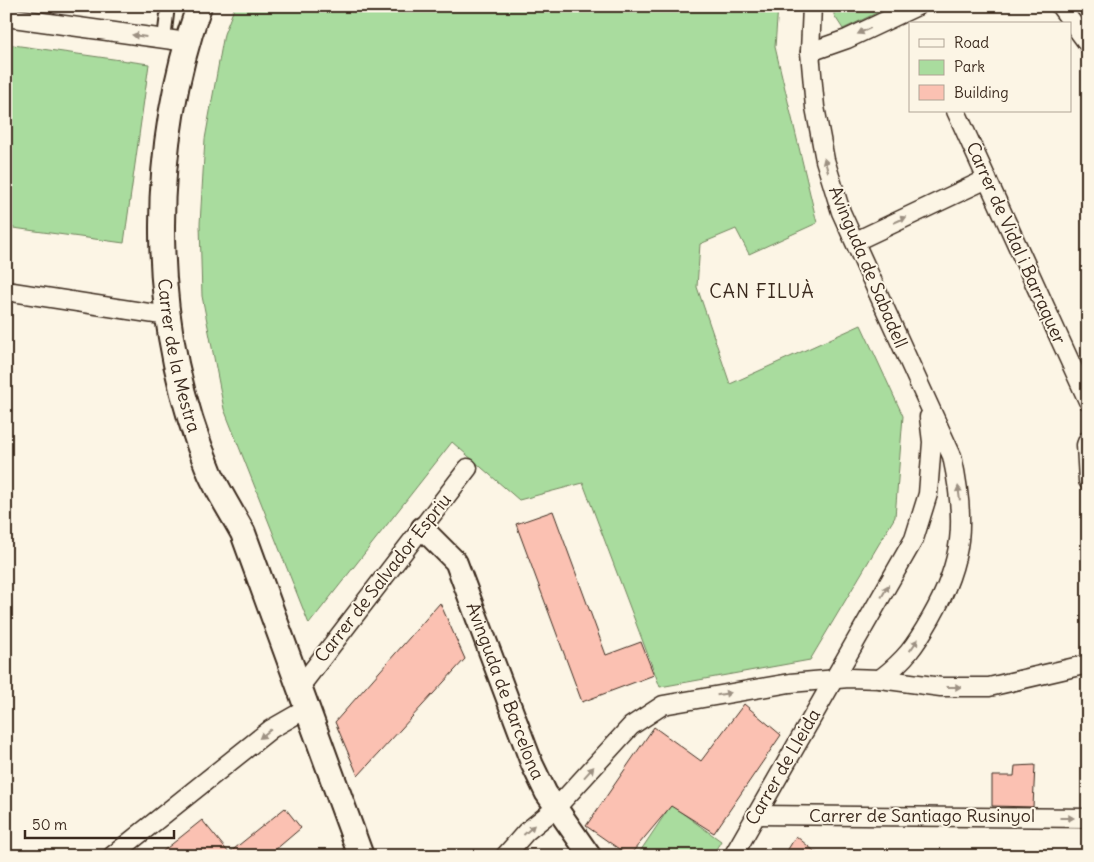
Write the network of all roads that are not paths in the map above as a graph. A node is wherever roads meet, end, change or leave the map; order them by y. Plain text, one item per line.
1 (168, 6) edge
2 (200, 6) edge
3 (812, 6) edge
4 (1060, 6) edge
5 (913, 14) edge
6 (6, 17) edge
7 (1072, 22) edge
8 (1072, 22) edge
9 (164, 39) junction
10 (187, 42) junction
11 (1088, 44) edge
12 (810, 52) junction
13 (956, 112) edge
14 (987, 179) junction
15 (856, 241) junction
16 (6, 291) edge
17 (168, 316) junction
18 (1088, 402) edge
19 (928, 405) junction
20 (1088, 440) edge
21 (468, 468) dead end
22 (1088, 481) edge
23 (422, 528) junction
24 (1088, 664) edge
25 (835, 679) junction
26 (880, 679) junction
27 (303, 698) junction
28 (556, 808) junction
29 (756, 815) junction
30 (1088, 818) edge
31 (112, 856) edge
32 (361, 856) edge
33 (505, 856) edge
34 (590, 856) edge
35 (733, 856) edge

1 - 9 street
2 - 10 main road, Carrer de la Mestra
3 - 12 street, Avinguda de Sabadell
4 - 7 street
5 -> 12 street
9 -> 6 street
8 - 11 street
9 - 10 street
10 - 17 main road, Carrer de la Mestra
15 -> 12 street, Avinguda de Sabadell
13 - 14 street, Carrer de Vidal i Barraquer
15 -> 14 street
14 - 18 street, Carrer de Vidal i Barraquer
15 - 19 street, Avinguda de Sabadell
16 - 17 street
17 - 27 main road, Carrer de la Mestra
25 -> 19 street, Avinguda de Sabadell
26 -> 19 street, Avinguda de Sabadell
20 - 22 street
21 - 23 street, Carrer de Salvador Espriu
23 - 27 street, Carrer de Salvador Espriu
23 - 28 street, Avinguda de Barcelona
26 -> 24 street
25 - 26 street
28 -> 25 street
25 - 29 street, Carrer de Lleida
27 -> 31 street, Carrer de Salvador Espriu
27 - 32 main road, Carrer de la Mestra
33 -> 28 street
28 - 34 street, Avinguda de Barcelona
29 -> 30 street, Carrer de Santiago Rusinyol
29 - 35 street, Carrer de Lleida

